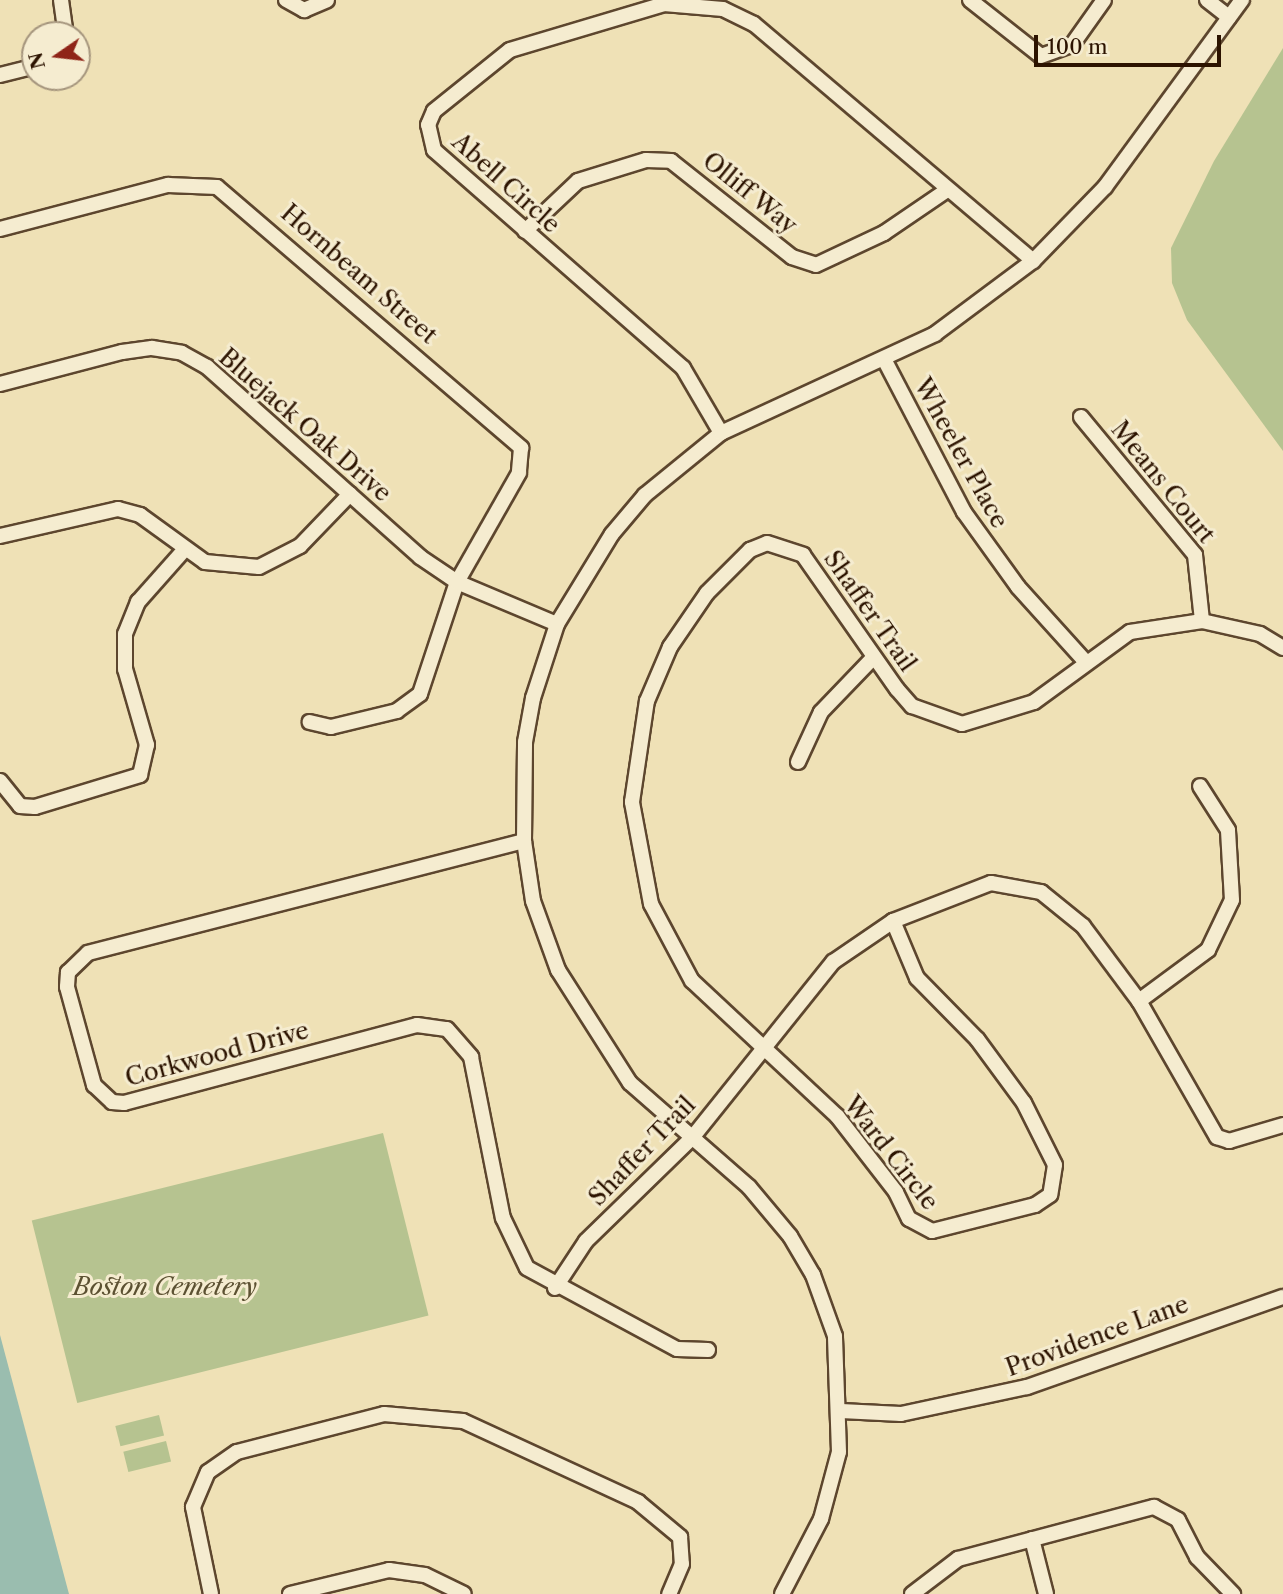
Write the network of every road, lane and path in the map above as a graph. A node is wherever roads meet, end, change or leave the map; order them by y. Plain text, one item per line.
1 (61, 0) edge
2 (286, 0) edge
3 (327, 0) edge
4 (970, 0) edge
5 (1104, 0) edge
6 (1207, 0) edge
7 (1242, 0) edge
8 (1228, 17) junction
9 (64, 21) edge
10 (21, 70) edge
11 (0, 75) edge
12 (947, 190) junction
13 (0, 229) edge
14 (525, 231) junction
15 (1033, 261) junction
16 (885, 361) junction
17 (0, 384) edge
18 (1081, 417) dead end
19 (720, 433) junction
20 (350, 494) junction
21 (0, 536) edge
22 (185, 549) junction
23 (457, 582) junction
24 (1202, 621) junction
25 (557, 624) junction
26 (1283, 648) edge
27 (872, 659) junction
28 (1084, 660) junction
29 (310, 722) dead end
30 (798, 762) dead end
31 (0, 781) edge
32 (1200, 786) dead end
33 (524, 841) junction
34 (893, 921) junction
35 (1139, 1001) junction
36 (763, 1048) junction
37 (1283, 1125) edge
38 (692, 1138) junction
39 (555, 1288) junction
40 (1283, 1297) edge
41 (708, 1350) dead end
42 (841, 1411) junction
43 (1032, 1539) junction
44 (211, 1594) edge
45 (290, 1594) edge
46 (464, 1594) edge
47 (669, 1594) edge
48 (782, 1594) edge
49 (912, 1594) edge
50 (1046, 1594) edge
51 (1233, 1594) edge

1 - 9 street
2 - 3 street
4 - 5 street
6 - 8 street
7 - 8 street
8 - 15 street
10 - 11 street
12 - 14 street, Olliff Way
12 - 14 street, Abell Circle
12 - 15 street, Abell Circle
13 - 23 street, Hornbeam Street
14 - 19 street, Abell Circle
15 - 16 street
16 - 19 street
16 - 28 street, Wheeler Place
17 - 20 street, Bluejack Oak Drive
18 - 24 street, Means Court
19 - 25 street
20 - 22 street
20 - 23 street, Bluejack Oak Drive
21 - 22 street
22 - 31 street
23 - 25 street, Bluejack Oak Drive
23 - 29 street
24 - 26 street, Shaffer Trail
24 - 28 street, Shaffer Trail
25 - 33 street
27 - 28 street, Shaffer Trail
27 - 30 street
27 - 36 street, Shaffer Trail
32 - 35 street
33 - 38 street
33 - 39 street, Corkwood Drive
34 - 35 street, Shaffer Trail
34 - 36 street, Shaffer Trail
34 - 36 street, Ward Circle
35 - 37 street, Shaffer Trail
36 - 38 street, Shaffer Trail
38 - 39 street, Shaffer Trail
38 - 42 street
39 - 41 street, Corkwood Drive
40 - 42 street, Providence Lane
42 - 48 street
43 - 49 street
43 - 50 street
43 - 51 street
44 - 47 street
45 - 46 street

